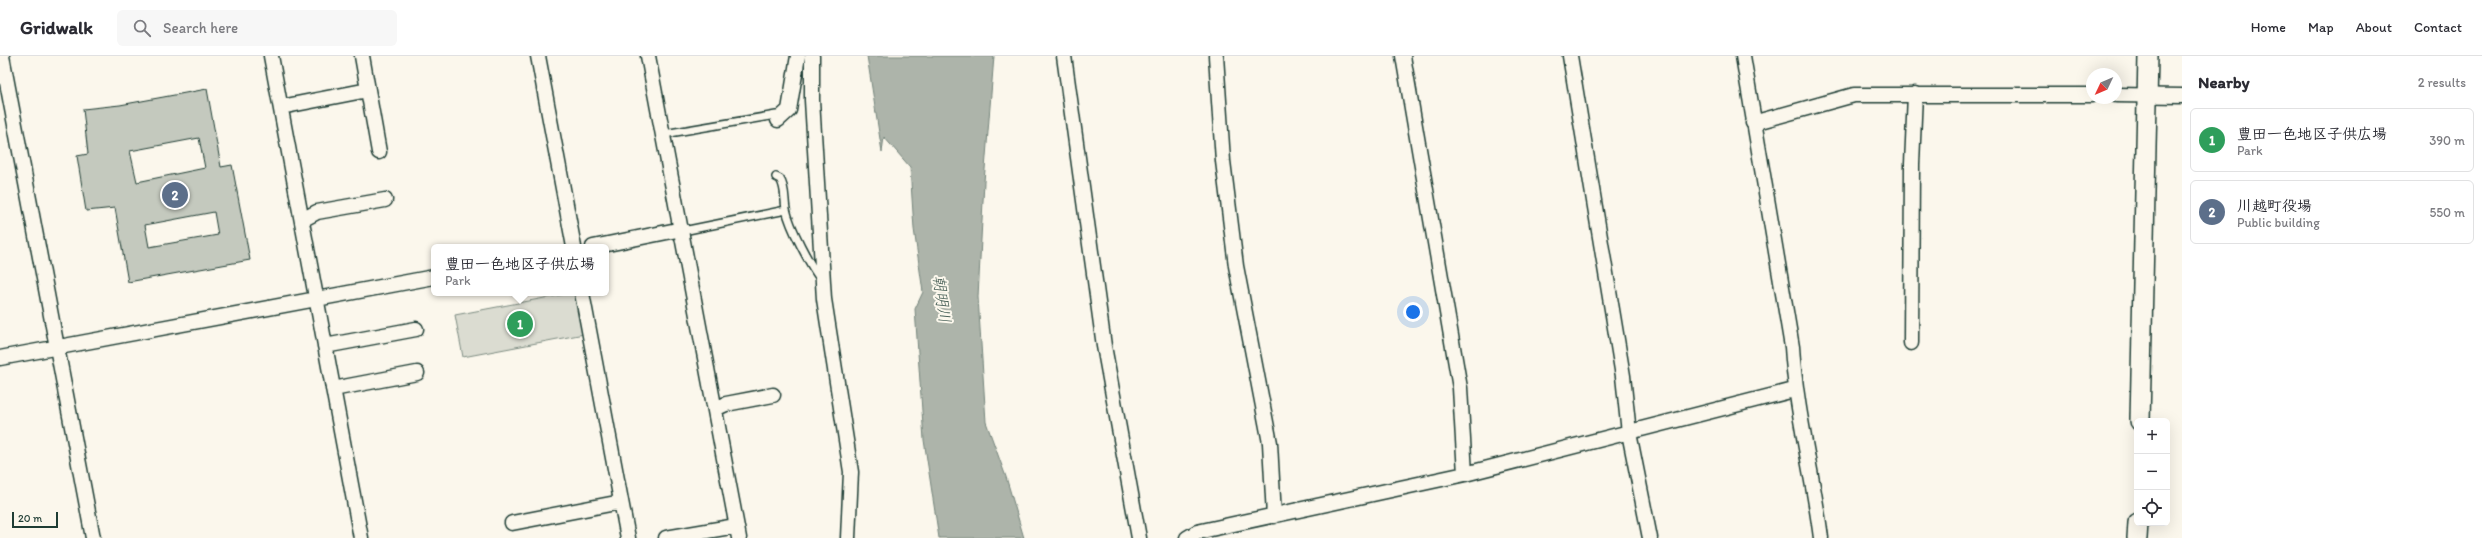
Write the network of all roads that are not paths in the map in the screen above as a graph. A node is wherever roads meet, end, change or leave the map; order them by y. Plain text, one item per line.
1 (2, 56) edge
2 (271, 56) edge
3 (362, 56) edge
4 (538, 56) edge
5 (648, 56) edge
6 (798, 56) edge
7 (812, 56) edge
8 (1064, 56) edge
9 (1216, 56) edge
10 (1403, 56) edge
11 (1570, 56) edge
12 (1743, 56) edge
13 (2148, 56) edge
14 (368, 90) junction
15 (1915, 94) junction
16 (2086, 95) edge
17 (2122, 96) edge
18 (2148, 96) junction
19 (2182, 96) edge
20 (281, 107) junction
21 (777, 117) joint
22 (1754, 123) junction
23 (664, 134) junction
24 (379, 152) dead end
25 (776, 177) dead end
26 (385, 200) dead end
27 (786, 210) junction
28 (302, 220) junction
29 (682, 229) junction
30 (573, 244) edge
31 (608, 244) edge
32 (431, 278) edge
33 (823, 284) junction
34 (583, 296) edge
35 (316, 298) junction
36 (416, 329) dead end
37 (1911, 343) dead end
38 (325, 346) junction
39 (57, 347) junction
40 (0, 358) edge
41 (417, 373) dead end
42 (333, 389) junction
43 (1794, 390) junction
44 (773, 395) dead end
45 (715, 409) junction
46 (2140, 418) edge
47 (1628, 433) junction
48 (1465, 474) junction
49 (621, 502) junction
50 (1274, 516) junction
51 (512, 523) dead end
52 (2138, 526) edge
53 (737, 532) edge
54 (93, 538) edge
55 (361, 538) edge
56 (628, 538) edge
57 (666, 538) edge
58 (848, 538) edge
59 (1139, 538) edge
60 (1187, 538) edge
61 (1650, 538) edge
62 (1822, 538) edge
63 (2137, 538) edge

1 - 39 street
2 - 20 street
3 - 14 street
4 - 30 street
5 - 23 street
6 - 21 street
7 - 33 street
8 - 59 street
9 - 50 street
10 - 48 street
11 - 47 street
12 - 22 street
13 - 18 street
14 - 20 street
14 - 24 street
15 - 16 street
15 - 22 street
15 - 37 street
17 - 18 street
18 - 19 street
18 - 46 street
20 - 28 street
21 - 23 lane
22 - 43 street
23 - 29 street
25 - 27 lane
26 - 28 street
27 - 29 lane
27 - 33 lane
28 - 35 street
29 - 31 street
29 - 45 street
32 - 35 street
33 - 58 street
34 - 49 street
35 - 38 street
35 - 39 street
36 - 38 street
38 - 42 street
39 - 40 street
39 - 54 street
41 - 42 street
42 - 55 street
43 - 47 street
43 - 62 street
44 - 45 street
45 - 53 street
47 - 48 street
47 - 61 street
48 - 50 street
49 - 51 street
49 - 56 street
50 - 60 street
52 - 63 street
53 - 57 street

